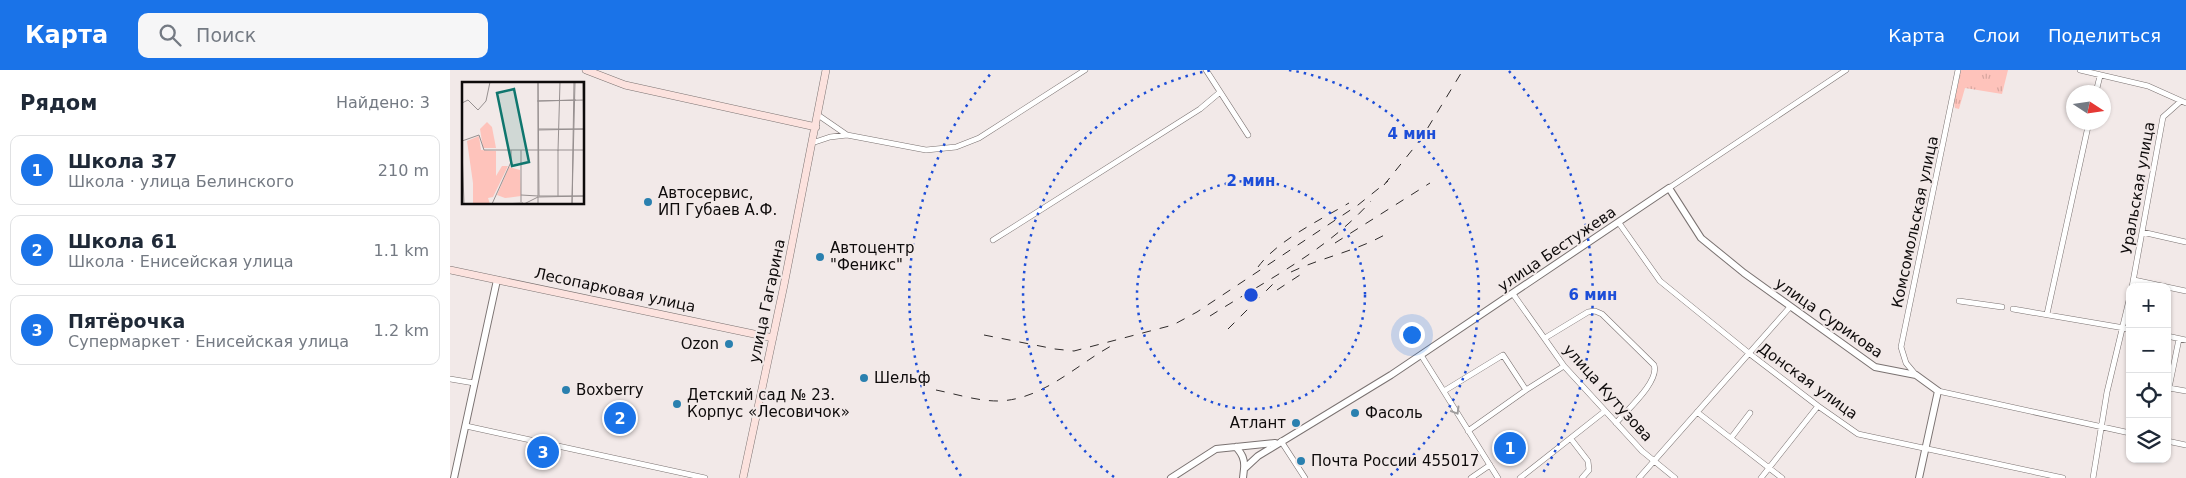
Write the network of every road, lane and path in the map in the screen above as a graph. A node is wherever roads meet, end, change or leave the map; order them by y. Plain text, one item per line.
1 (586, 70) edge
2 (826, 70) edge
3 (1085, 70) edge
4 (1206, 70) edge
5 (1846, 70) edge
6 (1958, 70) edge
7 (2080, 70) edge
8 (2100, 76) junction
9 (2098, 85) edge
10 (1219, 93) junction
11 (2184, 102) edge
12 (818, 115) junction
13 (816, 127) junction
14 (2087, 130) edge
15 (1248, 134) dead end
16 (847, 135) junction
17 (812, 143) junction
18 (1669, 188) junction
19 (1619, 223) junction
20 (2142, 232) junction
21 (993, 240) dead end
22 (2186, 242) edge
23 (450, 270) edge
24 (497, 280) junction
25 (2134, 280) junction
26 (2133, 283) edge
27 (2186, 291) edge
28 (1513, 294) junction
29 (1959, 301) dead end
30 (1790, 307) junction
31 (2002, 307) dead end
32 (2013, 308) dead end
33 (2126, 312) edge
34 (2047, 314) junction
35 (2122, 327) junction
36 (2126, 328) edge
37 (2171, 337) edge
38 (773, 338) junction
39 (1545, 338) junction
40 (2179, 339) junction
41 (2186, 340) edge
42 (1750, 354) junction
43 (1421, 355) junction
44 (1564, 366) junction
45 (1916, 375) junction
46 (450, 379) edge
47 (474, 383) junction
48 (1526, 390) junction
49 (1444, 391) junction
50 (1938, 391) junction
51 (2186, 391) edge
52 (1818, 406) junction
53 (1605, 411) junction
54 (1697, 412) junction
55 (1750, 413) dead end
56 (1616, 423) junction
57 (466, 426) junction
58 (2100, 426) junction
59 (1468, 431) junction
60 (2126, 432) edge
61 (1730, 438) junction
62 (1571, 439) junction
63 (1280, 442) junction
64 (2171, 442) edge
65 (2186, 445) edge
66 (1236, 447) junction
67 (1926, 448) junction
68 (1654, 460) junction
69 (1490, 465) junction
70 (1768, 468) junction
71 (1244, 469) junction
72 (454, 478) edge
73 (705, 478) edge
74 (743, 478) edge
75 (1171, 478) edge
76 (1243, 478) edge
77 (1305, 478) edge
78 (1471, 478) edge
79 (1498, 478) edge
80 (1520, 478) edge
81 (1582, 478) edge
82 (1639, 478) edge
83 (1675, 478) edge
84 (1761, 478) edge
85 (1782, 478) edge
86 (1919, 478) edge
87 (2063, 478) edge
88 (2093, 478) edge

1 - 13 main road
2 - 12 main road, улица Гагарина
3 - 16 street
4 - 10 street
5 - 18 street, улица Бестужева
6 - 45 street, Комсомольская улица
7 - 8 street
8 - 9 street
8 - 11 street
10 - 15 street
10 - 21 street
11 - 20 street, Уральская улица
12 - 13 main road, улица Гагарина
12 - 16 street
13 - 17 main road, улица Гагарина
14 - 34 street
16 - 17 street
17 - 38 main road, улица Гагарина
18 - 19 street, улица Бестужева
18 - 30 street, улица Сурикова
19 - 28 street, улица Бестужева
19 - 42 street, Донская улица
20 - 22 street
20 - 25 street, Уральская улица
23 - 24 main road, Лесопарковая улица
24 - 38 main road, Лесопарковая улица
24 - 47 street
25 - 26 street, Уральская улица
25 - 27 street
28 - 39 street, улица Кутузова
28 - 43 street, улица Бестужева
29 - 31 street
30 - 42 street
30 - 45 street, улица Сурикова
32 - 34 street
33 - 35 street
34 - 35 street
35 - 36 street
35 - 58 street
37 - 40 street
38 - 74 main road, улица Гагарина
39 - 44 street, улица Кутузова
39 - 56 street
40 - 41 street
40 - 51 street
42 - 52 street, Донская улица
42 - 54 street
43 - 49 street
43 - 63 street, улица Бестужева
44 - 48 street
44 - 53 street, улица Кутузова
45 - 50 street, улица Сурикова
46 - 47 street
47 - 57 street
48 - 49 street
48 - 59 street
49 -> 59 street
50 - 58 street, улица Сурикова
50 - 67 street
52 - 67 street, Донская улица
52 - 70 street
53 - 56 street, улица Кутузова
53 - 62 street
54 - 61 street
54 - 68 street
55 - 61 street
56 - 68 street, улица Кутузова
57 - 72 street
57 - 73 street
58 - 60 street, улица Сурикова
58 - 88 street
59 - 69 street
61 - 70 street
62 - 80 street
62 - 81 street
63 - 66 street
63 - 71 street, улица Бестужева
63 - 77 street
64 - 65 street
66 - 71 street
66 - 75 street
67 - 86 street
67 - 87 street, Донская улица
68 - 82 street
68 - 83 street, улица Кутузова
69 - 78 street
69 - 79 street
70 - 84 street
70 - 85 street
71 - 76 street

